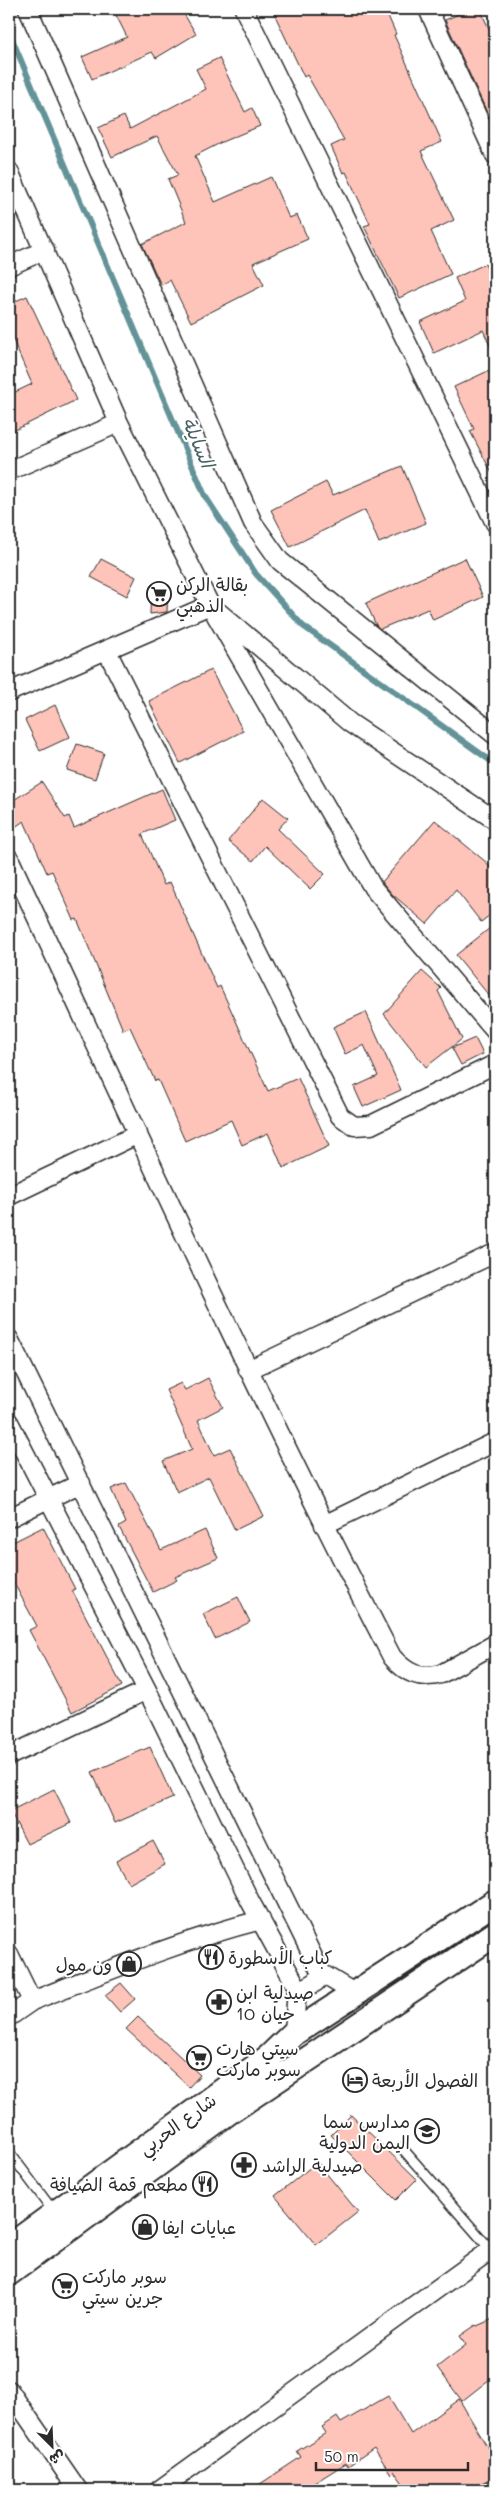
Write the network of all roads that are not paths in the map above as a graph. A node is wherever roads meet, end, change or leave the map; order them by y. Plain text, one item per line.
1 (28, 9) edge
2 (244, 9) edge
3 (428, 9) edge
4 (495, 155) edge
5 (9, 171) edge
6 (45, 250) junction
7 (9, 266) edge
8 (118, 422) junction
9 (9, 471) edge
10 (495, 523) edge
11 (210, 605) junction
12 (108, 651) junction
13 (9, 692) edge
14 (495, 735) edge
15 (495, 820) edge
16 (9, 858) edge
17 (495, 1031) edge
18 (495, 1064) edge
19 (138, 1134) junction
20 (9, 1196) edge
21 (495, 1253) edge
22 (9, 1339) edge
23 (248, 1370) junction
24 (9, 1422) edge
25 (495, 1442) edge
26 (81, 1483) junction
27 (48, 1498) junction
28 (9, 1518) edge
29 (324, 1525) junction
30 (495, 1644) edge
31 (147, 1690) junction
32 (9, 1756) edge
33 (495, 1902) edge
34 (261, 1920) junction
35 (495, 1934) edge
36 (9, 1954) edge
37 (321, 1973) junction
38 (297, 1987) junction
39 (354, 1993) junction
40 (32, 2001) junction
41 (9, 2017) edge
42 (294, 2033) junction
43 (402, 2148) dead end
44 (9, 2152) edge
45 (55, 2213) junction
46 (9, 2247) edge
47 (493, 2248) edge
48 (9, 2272) edge
49 (9, 2390) edge
50 (495, 2488) edge
51 (78, 2490) edge
52 (160, 2490) edge
53 (492, 2490) edge

1 - 14 street
2 - 10 street
3 - 4 street
5 - 6 street
6 - 7 street
6 - 8 street
8 - 9 street
8 - 11 street
11 - 12 street
11 - 15 street
11 - 17 street
12 - 13 street
12 - 18 street
16 - 19 street
19 - 20 street
19 - 23 street
21 - 23 street
22 - 26 street
23 - 29 street
24 - 27 street
25 - 29 street
26 - 27 street
26 - 37 street
27 - 28 street
27 - 31 street
29 - 30 street
31 - 32 street
31 - 34 street
33 - 39 street, شارع الحربي
34 - 38 street
34 - 40 street
35 - 48 street, شارع الحربي
36 - 40 street
37 - 38 street
37 - 39 street
38 - 42 street
39 - 42 street, شارع الحربي
40 - 41 street
42 - 45 street, شارع الحربي
43 - 47 lane
44 - 45 lane
45 - 46 street, شارع الحربي
47 - 52 street
49 - 51 street
50 - 53 street

